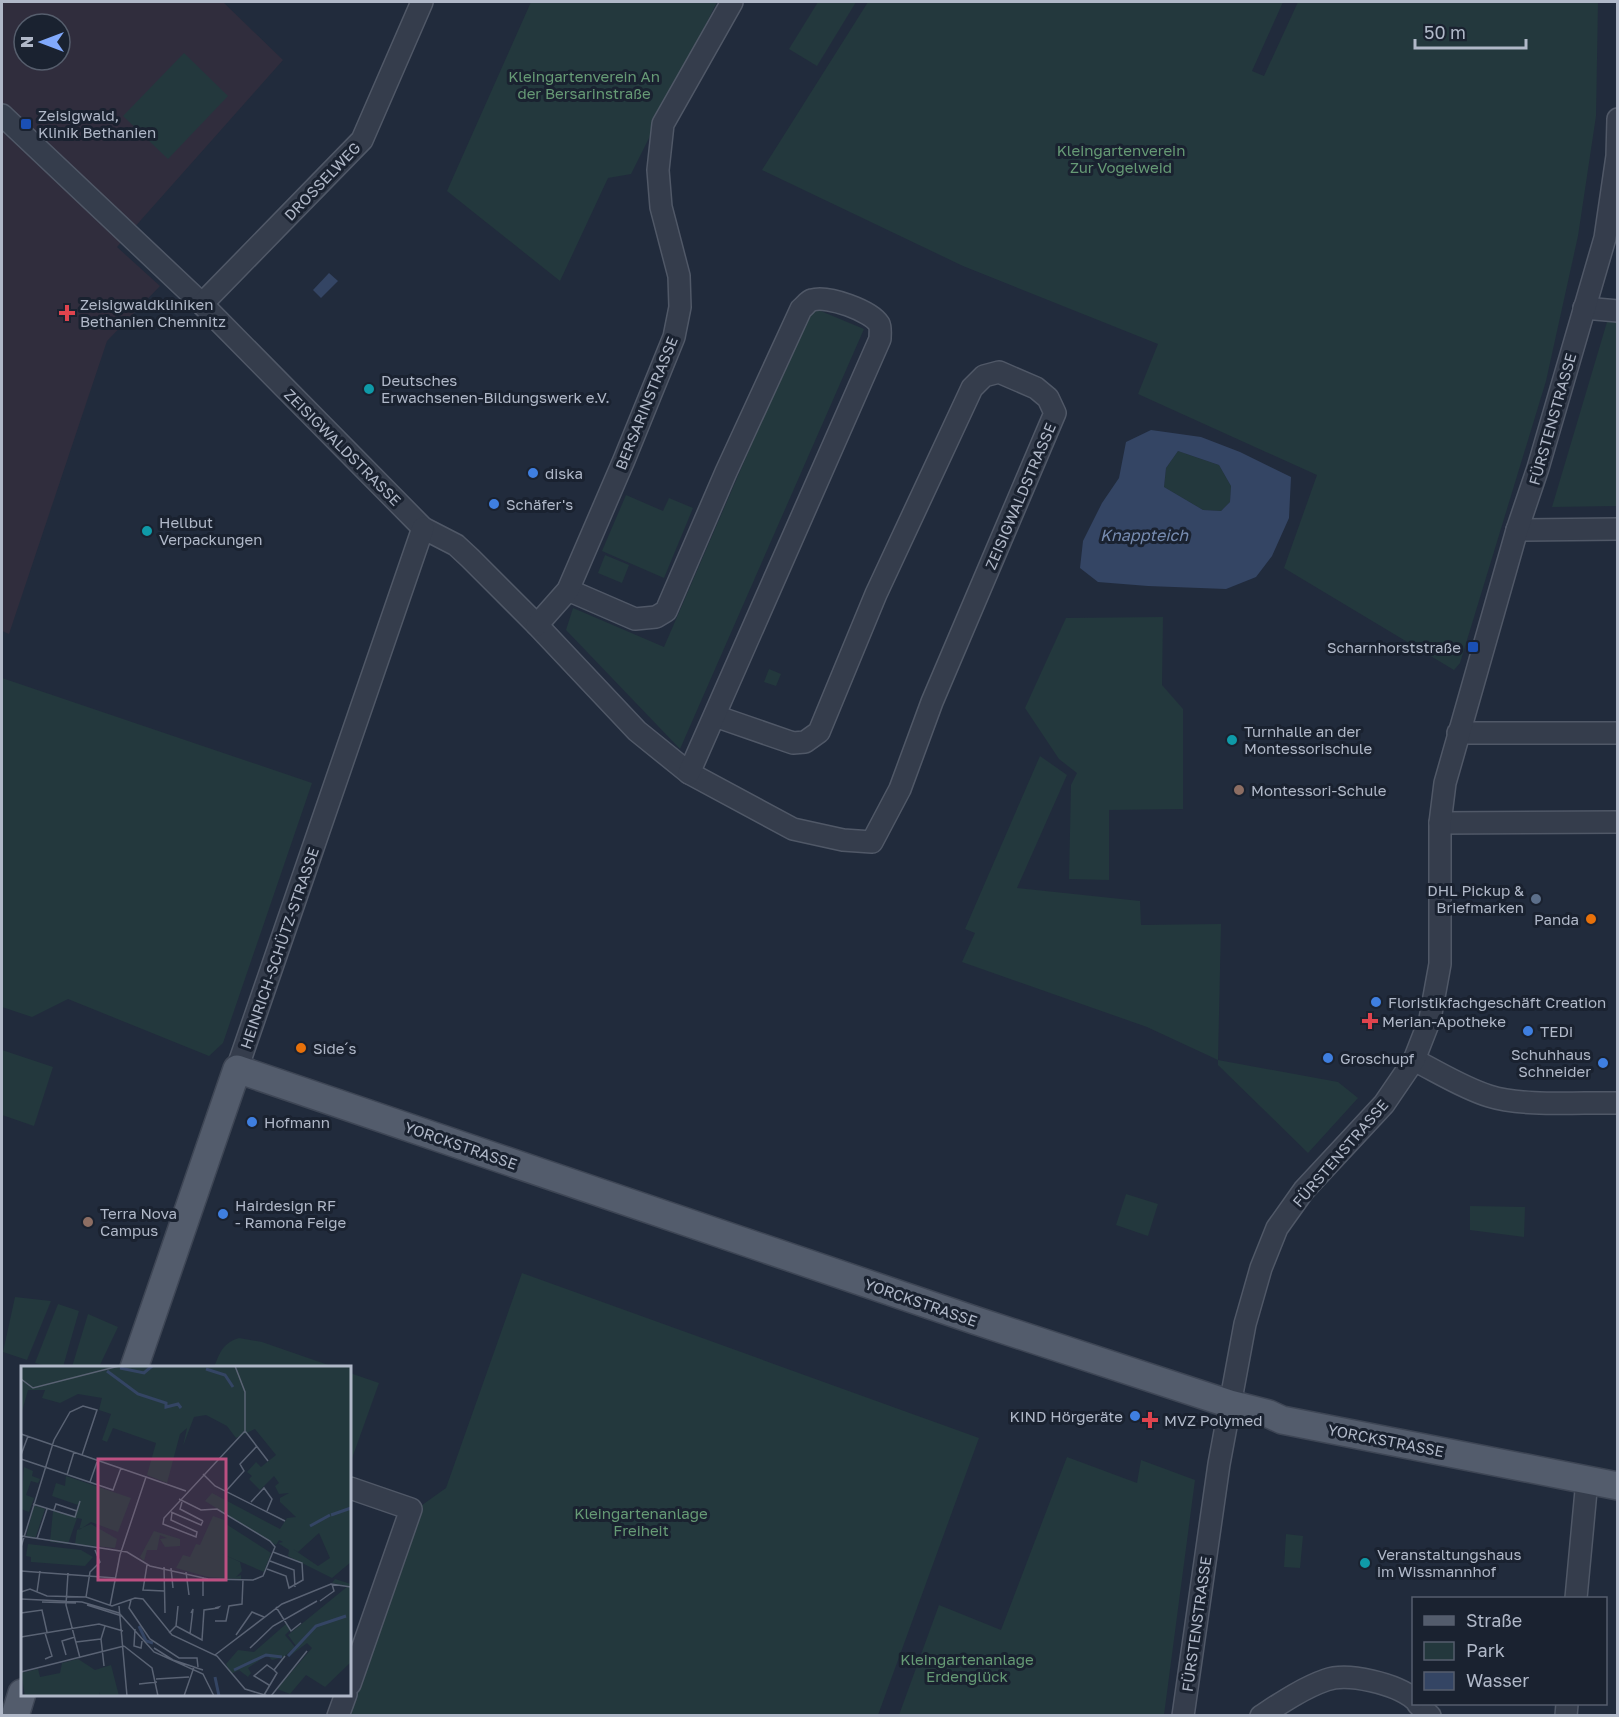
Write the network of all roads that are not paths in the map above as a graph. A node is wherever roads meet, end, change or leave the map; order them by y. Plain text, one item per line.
1 (422, 2) edge
2 (732, 2) edge
3 (2, 115) edge
4 (1617, 119) edge
5 (202, 304) junction
6 (1584, 308) junction
7 (1617, 311) edge
8 (423, 528) junction
9 (1617, 529) edge
10 (1517, 530) junction
11 (568, 590) junction
12 (537, 625) junction
13 (715, 716) junction
14 (1458, 733) junction
15 (1617, 733) edge
16 (689, 772) junction
17 (1617, 822) edge
18 (1440, 823) junction
19 (1414, 1060) junction
20 (237, 1069) junction
21 (1617, 1103) edge
22 (135, 1366) edge
23 (1230, 1404) junction
24 (1587, 1480) junction
25 (1617, 1486) edge
26 (351, 1488) edge
27 (1576, 1597) edge
28 (351, 1681) edge
29 (21, 1696) edge
30 (346, 1696) edge
31 (1412, 1698) edge
32 (1419, 1705) edge
33 (15, 1716) edge
34 (338, 1716) edge
35 (1183, 1716) edge
36 (1261, 1716) edge
37 (1430, 1716) edge

1 - 5 street, DROSSELWEG
2 - 11 street, BERSARINSTRASSE
3 - 5 street, ZEISIGWALDSTRASSE
4 - 6 street, FÜRSTENSTRASSE
5 - 8 street, ZEISIGWALDSTRASSE
6 - 7 street
6 - 10 street, FÜRSTENSTRASSE
8 - 12 street, ZEISIGWALDSTRASSE
8 - 20 street, HEINRICH-SCHÜTZ-STRASSE
9 - 10 street
10 - 14 street, FÜRSTENSTRASSE
11 - 12 street, BERSARINSTRASSE
11 - 13 street
12 - 16 street, ZEISIGWALDSTRASSE
13 - 16 street
13 - 16 street, ZEISIGWALDSTRASSE
14 - 15 street
14 - 18 street, FÜRSTENSTRASSE
17 - 18 street
18 - 19 street, FÜRSTENSTRASSE
19 - 21 street
19 - 23 street, FÜRSTENSTRASSE
20 - 22 main road, HEINRICH-SCHÜTZ-STRASSE
20 - 23 main road, YORCKSTRASSE
23 - 24 main road, YORCKSTRASSE
23 - 35 street, FÜRSTENSTRASSE
24 - 25 main road, YORCKSTRASSE
24 - 27 street
26 - 28 street
29 - 33 main road
30 - 34 street
31 - 36 street
32 - 37 street

